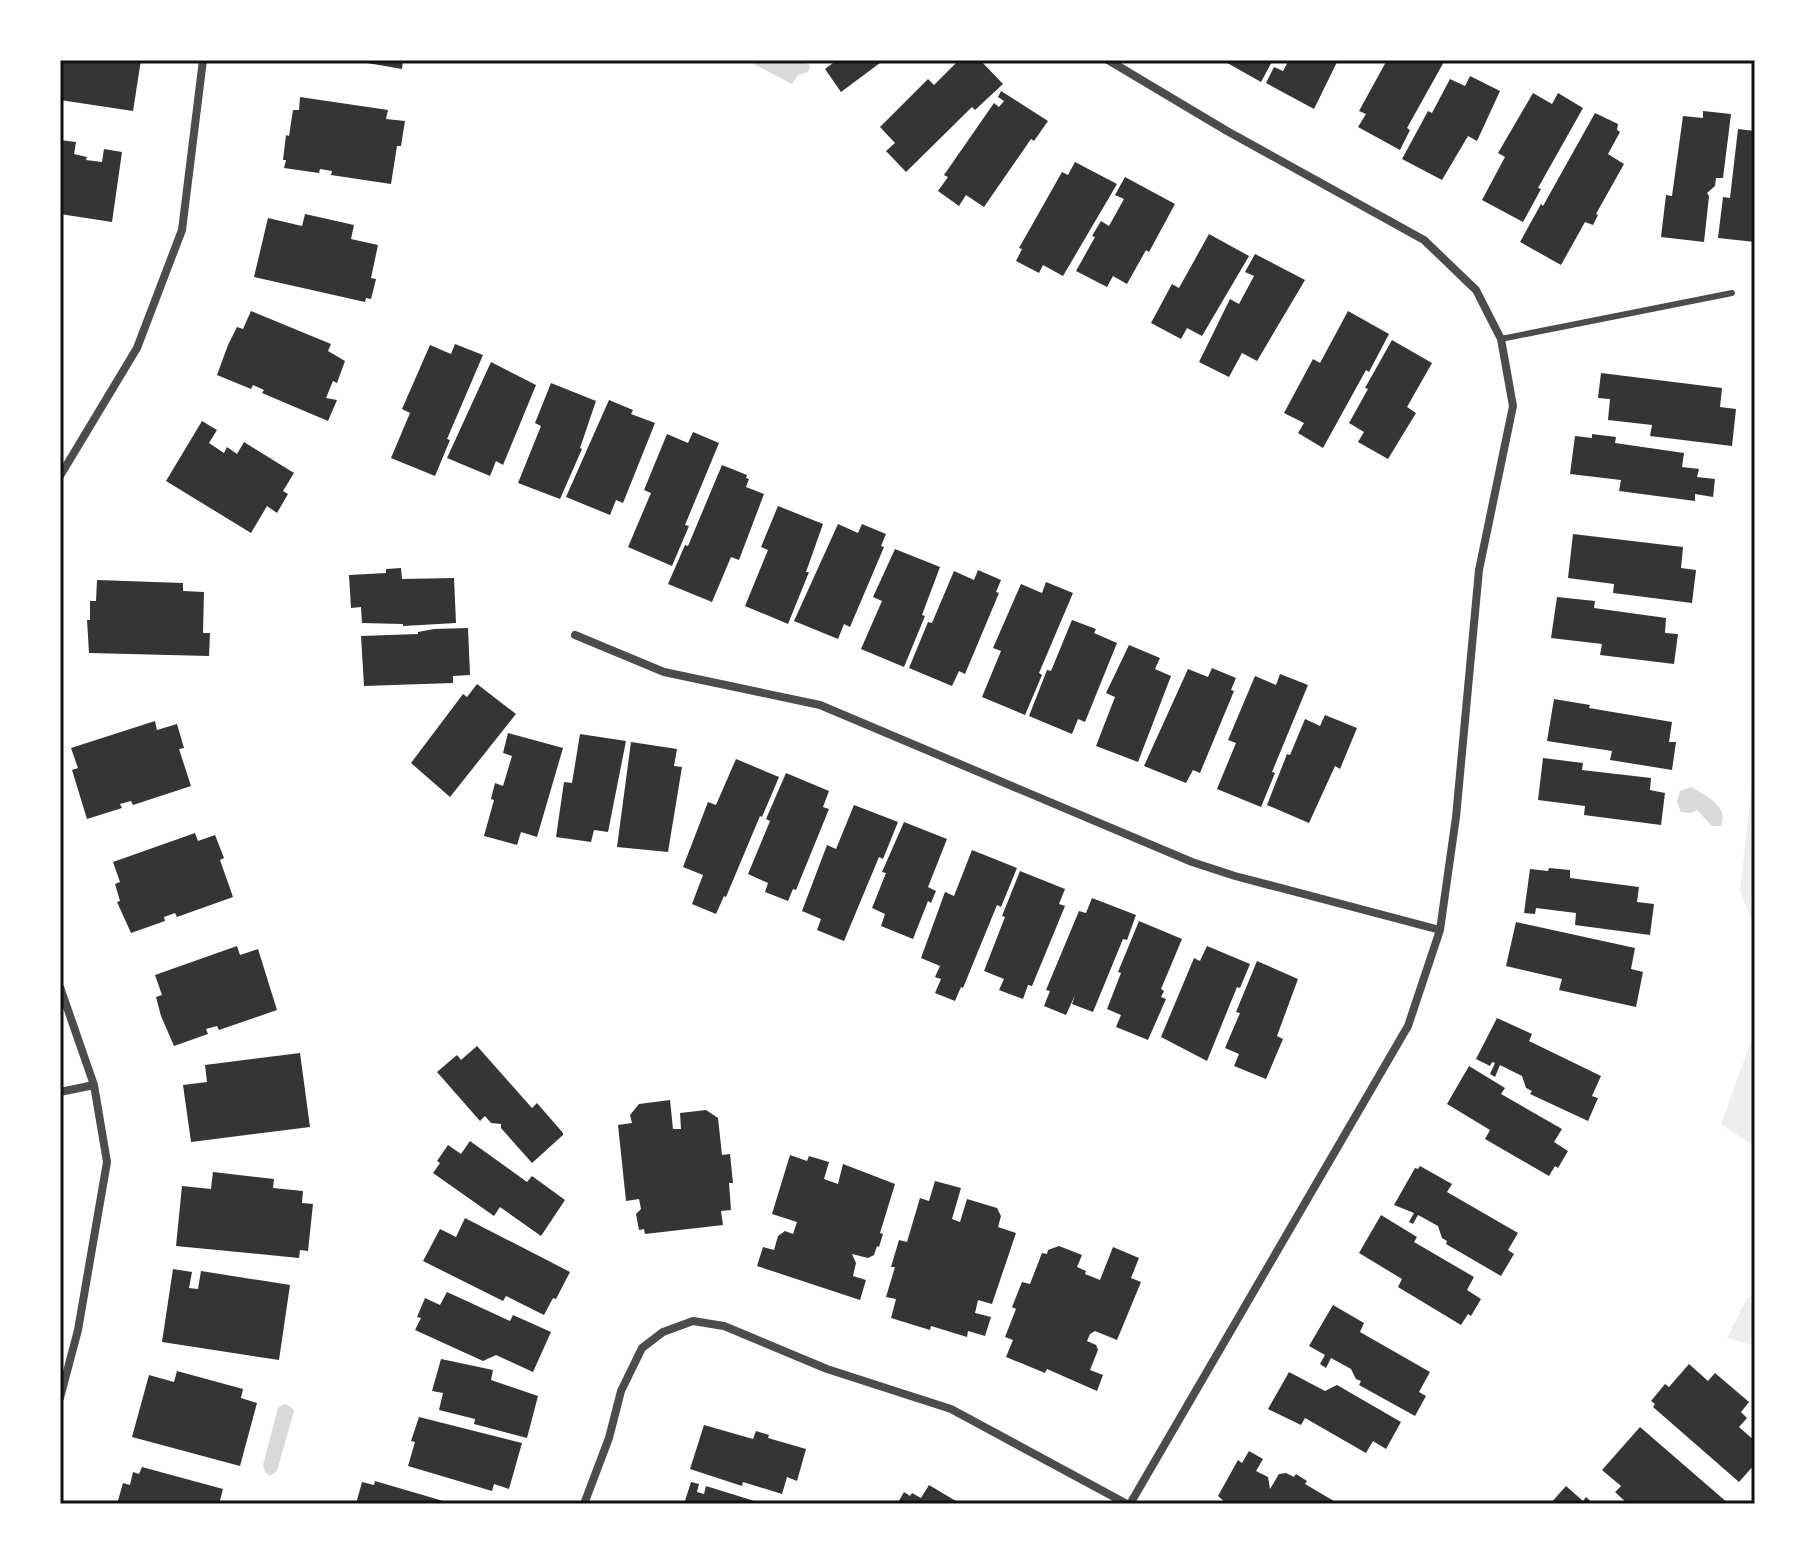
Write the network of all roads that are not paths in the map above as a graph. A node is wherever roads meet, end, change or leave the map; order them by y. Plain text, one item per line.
1 (203, 60) edge
2 (1108, 60) edge
3 (1732, 293) dead end
4 (1501, 339) junction
5 (60, 476) edge
6 (575, 635) dead end
7 (1440, 930) junction
8 (60, 987) edge
9 (94, 1085) junction
10 (60, 1092) edge
11 (60, 1398) edge
12 (584, 1504) edge
13 (1129, 1504) edge

1 - 5 street
2 - 4 street
3 - 4 lane
4 - 7 street
6 - 7 street
7 - 13 street
8 - 9 street
9 - 10 street
9 - 11 street
12 - 13 street

